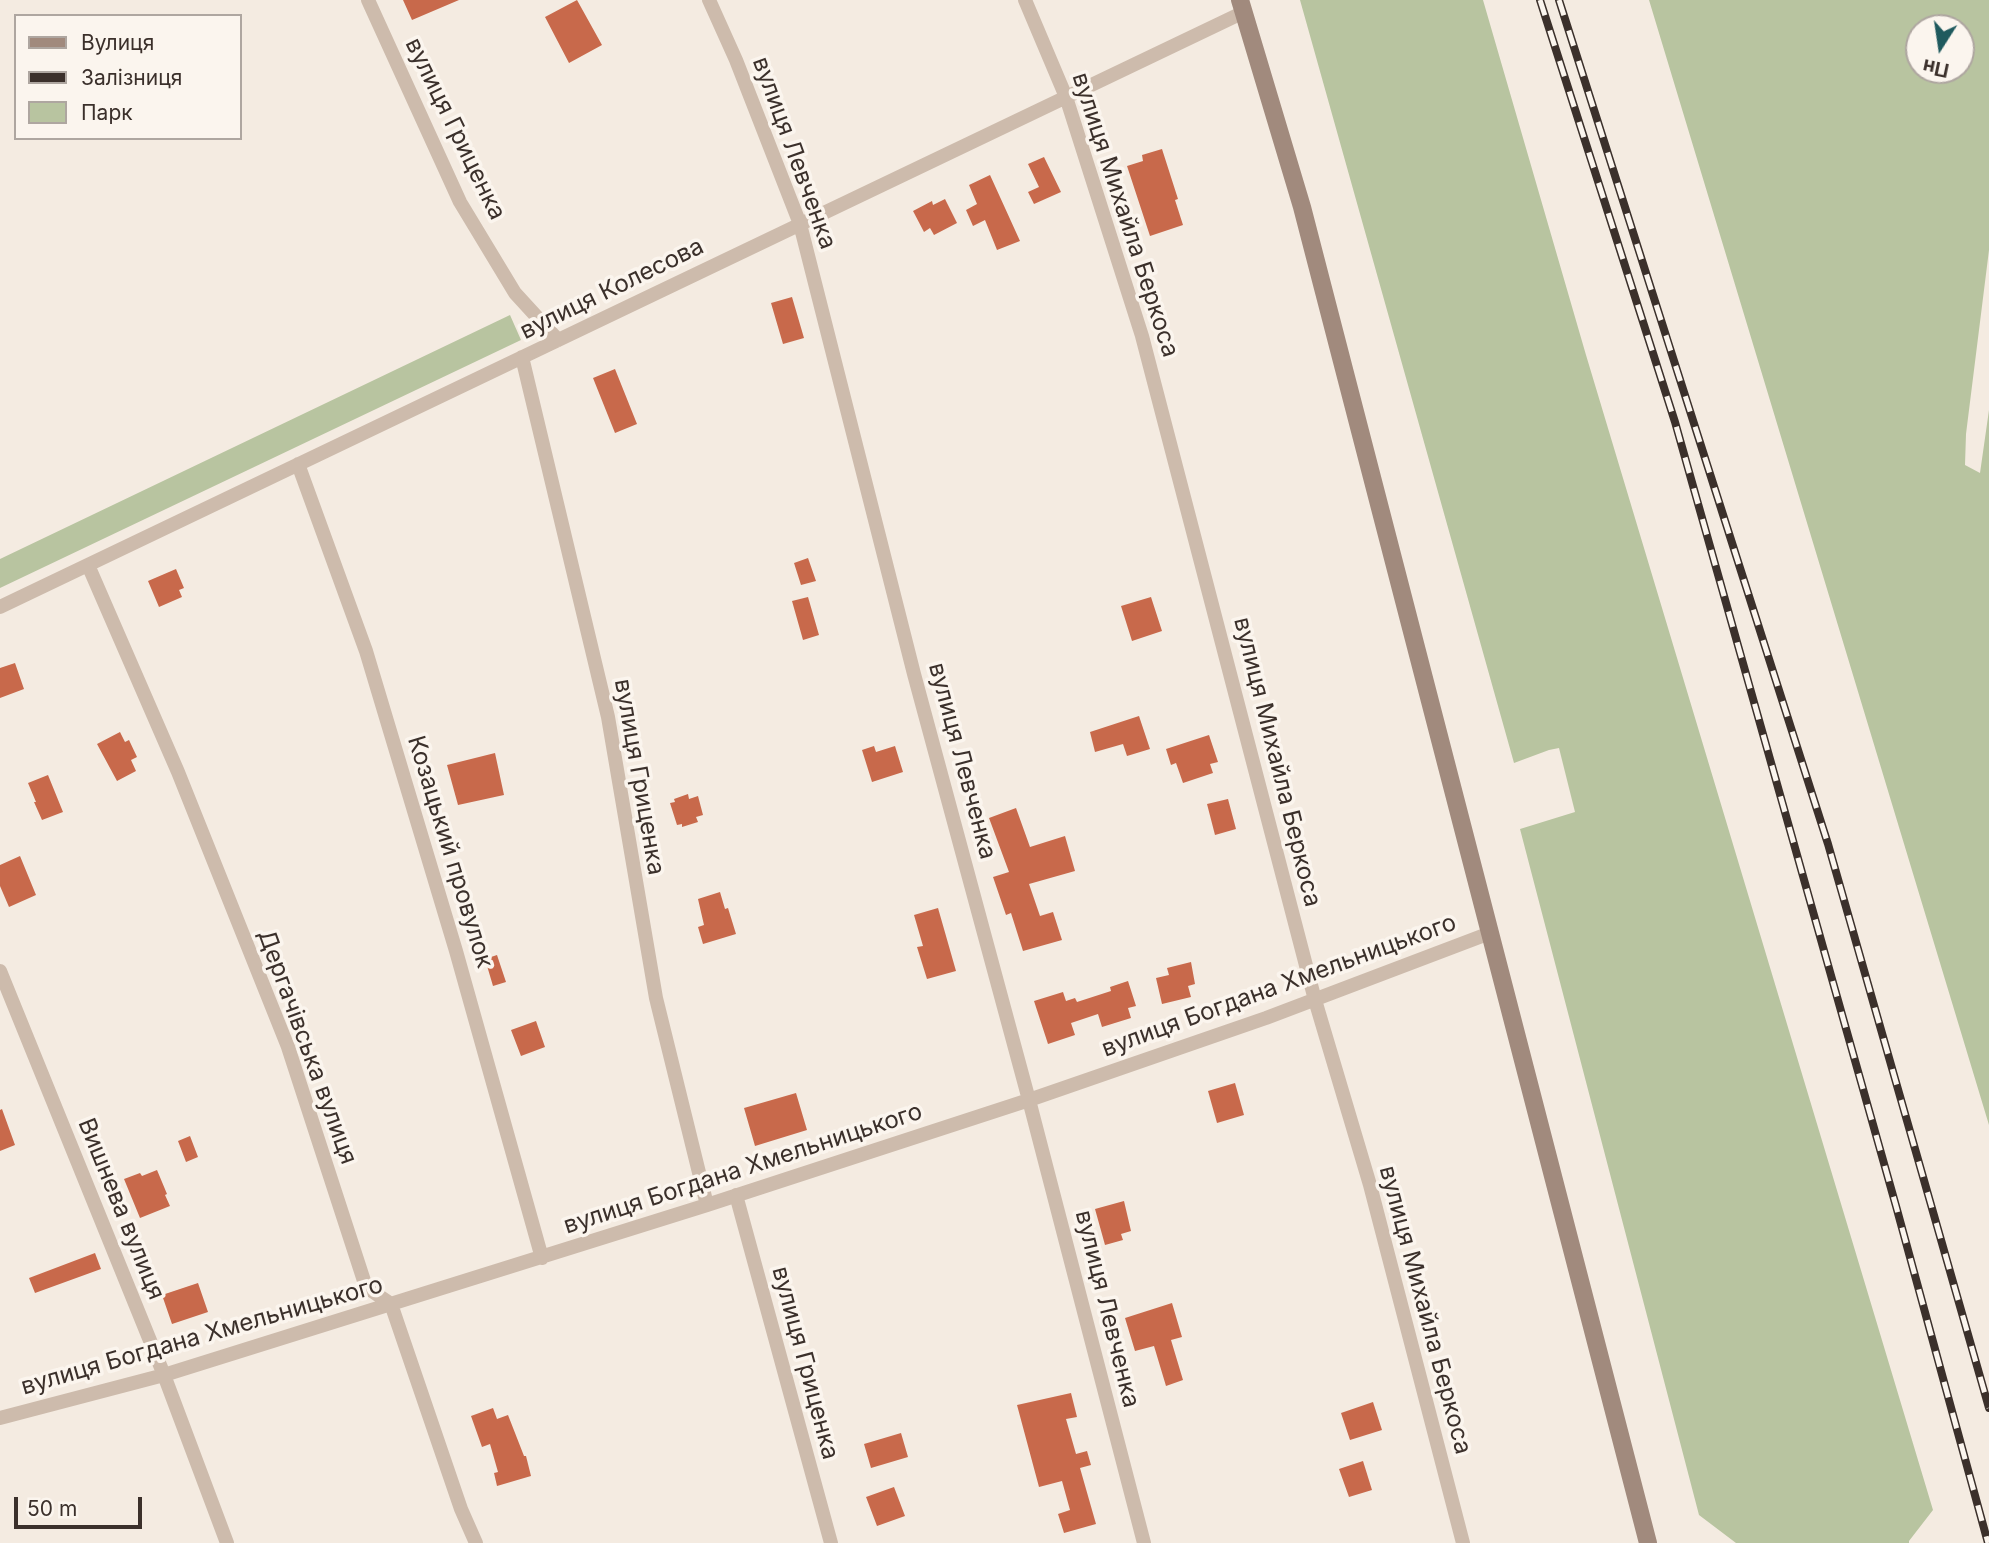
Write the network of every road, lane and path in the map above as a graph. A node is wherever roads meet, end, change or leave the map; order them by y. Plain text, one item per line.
1 (368, 0) edge
2 (709, 0) edge
3 (1025, 0) edge
4 (1242, 6) edge
5 (1066, 97) junction
6 (800, 224) junction
7 (558, 340) junction
8 (523, 357) junction
9 (298, 464) junction
10 (89, 565) junction
11 (0, 607) edge
12 (1490, 933) junction
13 (0, 971) edge
14 (1315, 1000) junction
15 (1029, 1100) junction
16 (736, 1195) junction
17 (708, 1205) junction
18 (542, 1258) junction
19 (391, 1304) junction
20 (164, 1375) junction
21 (0, 1418) edge
22 (227, 1543) edge
23 (475, 1543) edge
24 (831, 1543) edge
25 (1144, 1543) edge
26 (1463, 1543) edge
27 (1648, 1543) edge

1 - 7 street, вулиця Гриценка
2 - 6 street, вулиця Левченка
3 - 5 street, вулиця Михайла Беркоса
4 - 5 street, вулиця Колесова
4 - 12 main road
5 - 6 street, вулиця Колесова
5 - 14 street, вулиця Михайла Беркоса
6 - 7 street, вулиця Колесова
6 - 15 street, вулиця Левченка
7 - 8 street, вулиця Колесова
8 - 9 street, вулиця Колесова
8 - 17 street, вулиця Гриценка
9 - 10 street, вулиця Колесова
9 - 18 street, Козацький провулок
10 - 11 street, вулиця Колесова
10 - 19 street, Дергачівська вулиця
12 - 14 street, вулиця Богдана Хмельницького
12 - 27 main road
13 - 20 street, Вишнева вулиця
14 - 15 street, вулиця Богдана Хмельницького
14 - 26 street, вулиця Михайла Беркоса
15 - 16 street, вулиця Богдана Хмельницького
15 - 25 street, вулиця Левченка
16 - 17 street, вулиця Богдана Хмельницького
16 - 24 street, вулиця Гриценка
17 - 18 street, вулиця Богдана Хмельницького
18 - 19 street, вулиця Богдана Хмельницького
19 - 20 street, вулиця Богдана Хмельницького
19 - 23 street
20 - 21 street, вулиця Богдана Хмельницького
20 - 22 street, Вишнева вулиця

